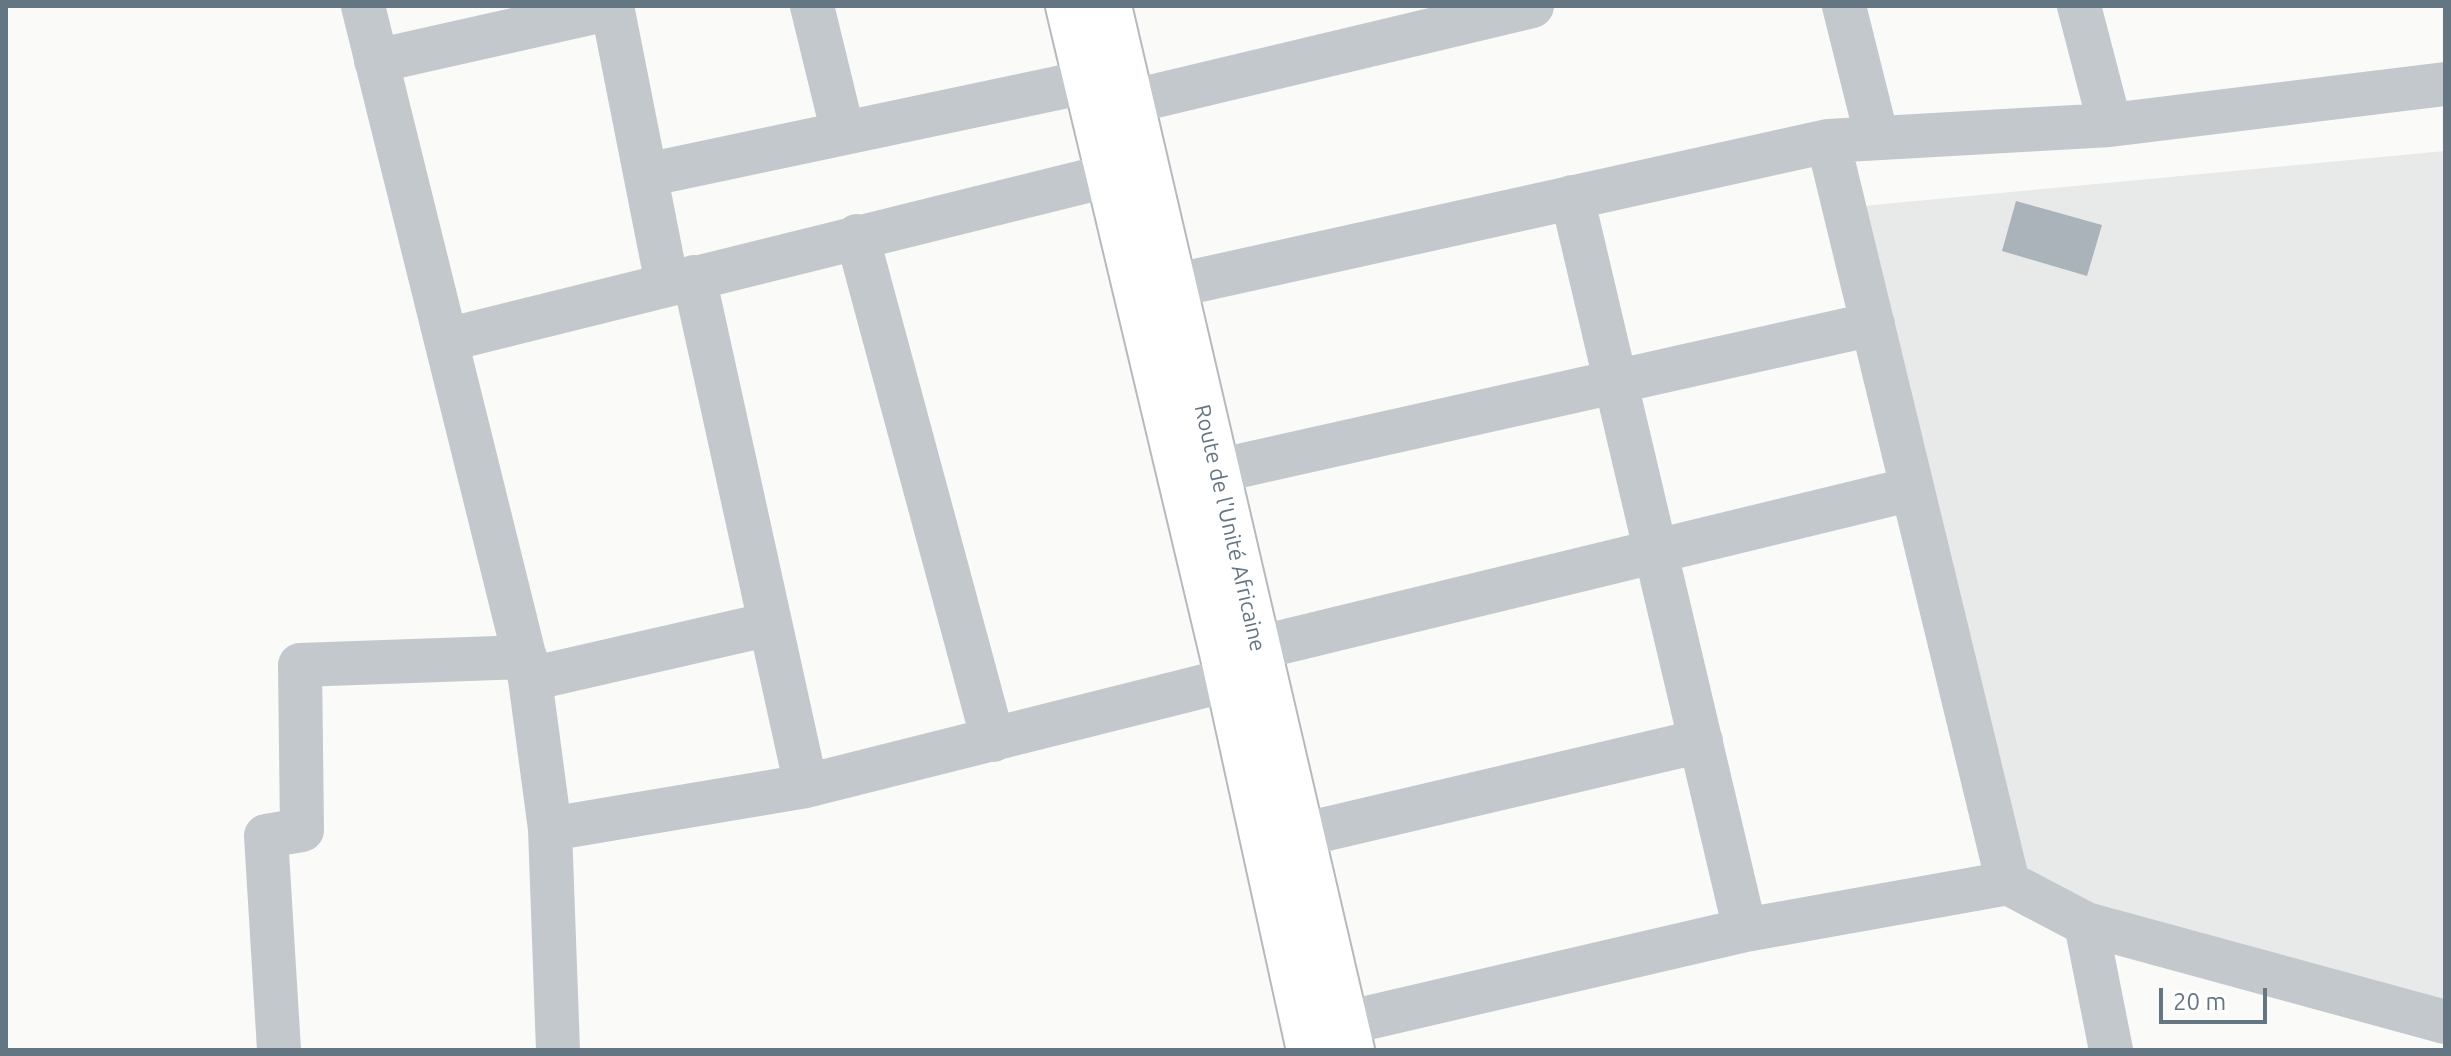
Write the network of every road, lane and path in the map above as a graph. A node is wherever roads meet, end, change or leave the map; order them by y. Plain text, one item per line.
1 (363, 6) edge
2 (812, 6) edge
3 (1068, 6) edge
4 (1109, 6) edge
5 (1532, 6) edge
6 (1844, 6) edge
7 (2079, 6) edge
8 (612, 7) edge
9 (376, 61) junction
10 (1086, 82) junction
11 (2445, 84) edge
12 (1130, 102) junction
13 (2110, 125) junction
14 (843, 133) junction
15 (1877, 138) junction
16 (1828, 141) junction
17 (646, 175) junction
18 (1107, 176) junction
19 (1572, 197) junction
20 (857, 236) junction
21 (681, 281) junction
22 (1173, 286) junction
23 (1873, 324) junction
24 (446, 340) junction
25 (1615, 382) junction
26 (1217, 471) junction
27 (1912, 489) junction
28 (1656, 552) junction
29 (770, 624) junction
30 (1258, 648) junction
31 (528, 668) junction
32 (1228, 680) junction
33 (993, 740) junction
34 (1701, 741) junction
35 (806, 786) junction
36 (550, 829) junction
37 (1301, 835) junction
38 (2008, 883) junction
39 (2086, 924) junction
40 (1745, 930) junction
41 (2445, 1022) edge
42 (1328, 1039) edge
43 (279, 1050) edge
44 (558, 1050) edge
45 (2111, 1050) edge

1 - 9 street
2 - 14 street
3 - 10 main road, Route de l'Unité Africaine
4 - 12 main road, Route de l'Unité Africaine
5 - 12 street
6 - 15 street
7 - 13 street
8 - 9 street
8 - 17 street
9 - 24 street
10 - 14 street
10 - 18 main road, Route de l'Unité Africaine
11 - 13 street
12 - 22 main road, Route de l'Unité Africaine
13 - 15 street
14 - 17 street
15 - 16 street
16 - 19 street
16 - 23 street
17 - 21 street
18 - 20 street
18 - 32 main road, Route de l'Unité Africaine
19 - 22 street
19 - 25 street
20 - 21 street
20 - 33 street
21 - 24 street
21 - 29 street
22 - 26 main road, Route de l'Unité Africaine
23 - 25 street
23 - 27 street
24 - 31 street
25 - 26 street
25 - 28 street
26 - 30 main road, Route de l'Unité Africaine
27 - 28 street
27 - 38 street
28 - 30 street
28 - 34 street
29 - 31 street
29 - 35 street
30 - 37 main road, Route de l'Unité Africaine
31 - 36 street
31 - 43 street
32 - 33 street
32 - 42 main road, Route de l'Unité Africaine
33 - 35 street
34 - 37 street
34 - 40 street
35 - 36 street
36 - 44 street
37 - 42 main road, Route de l'Unité Africaine
38 - 39 street
38 - 40 street
39 - 41 street
39 - 45 street
40 - 42 street

